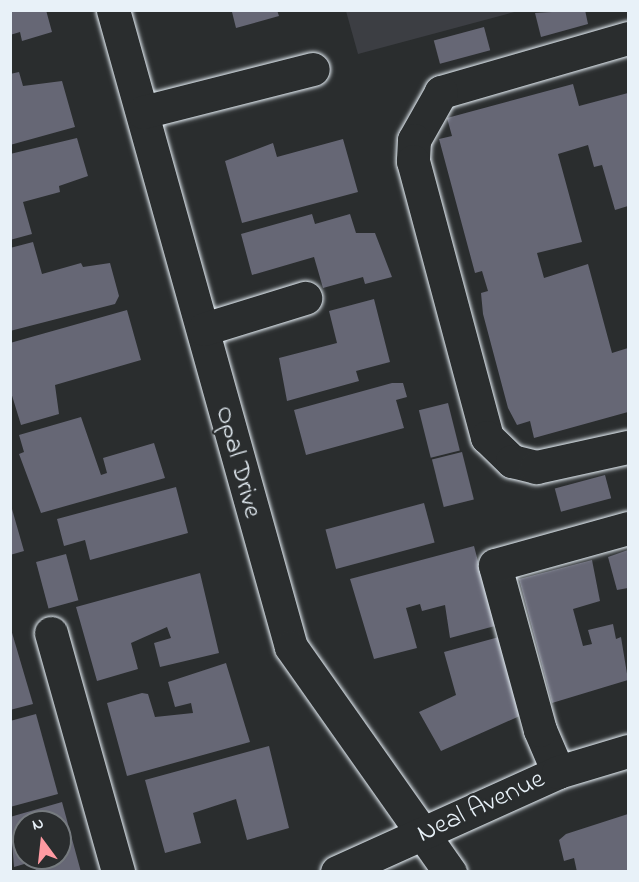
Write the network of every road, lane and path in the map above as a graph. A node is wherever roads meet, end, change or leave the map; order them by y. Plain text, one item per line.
1 (113, 10) edge
2 (628, 38) edge
3 (313, 69) dead end
4 (142, 112) junction
5 (305, 298) dead end
6 (204, 329) junction
7 (628, 447) edge
8 (628, 528) edge
9 (51, 633) dead end
10 (628, 751) edge
11 (558, 772) junction
12 (423, 834) junction
13 (118, 872) edge
14 (338, 872) edge
15 (450, 872) edge

1 - 4 street, Opal Drive
2 - 7 street
3 - 4 street
4 - 6 street, Opal Drive
5 - 6 street
6 - 12 street, Opal Drive
8 - 11 street
9 - 13 street
10 - 11 street, Neal Avenue
11 - 12 street, Neal Avenue
12 - 14 street, Neal Avenue
12 - 15 street, Opal Drive

